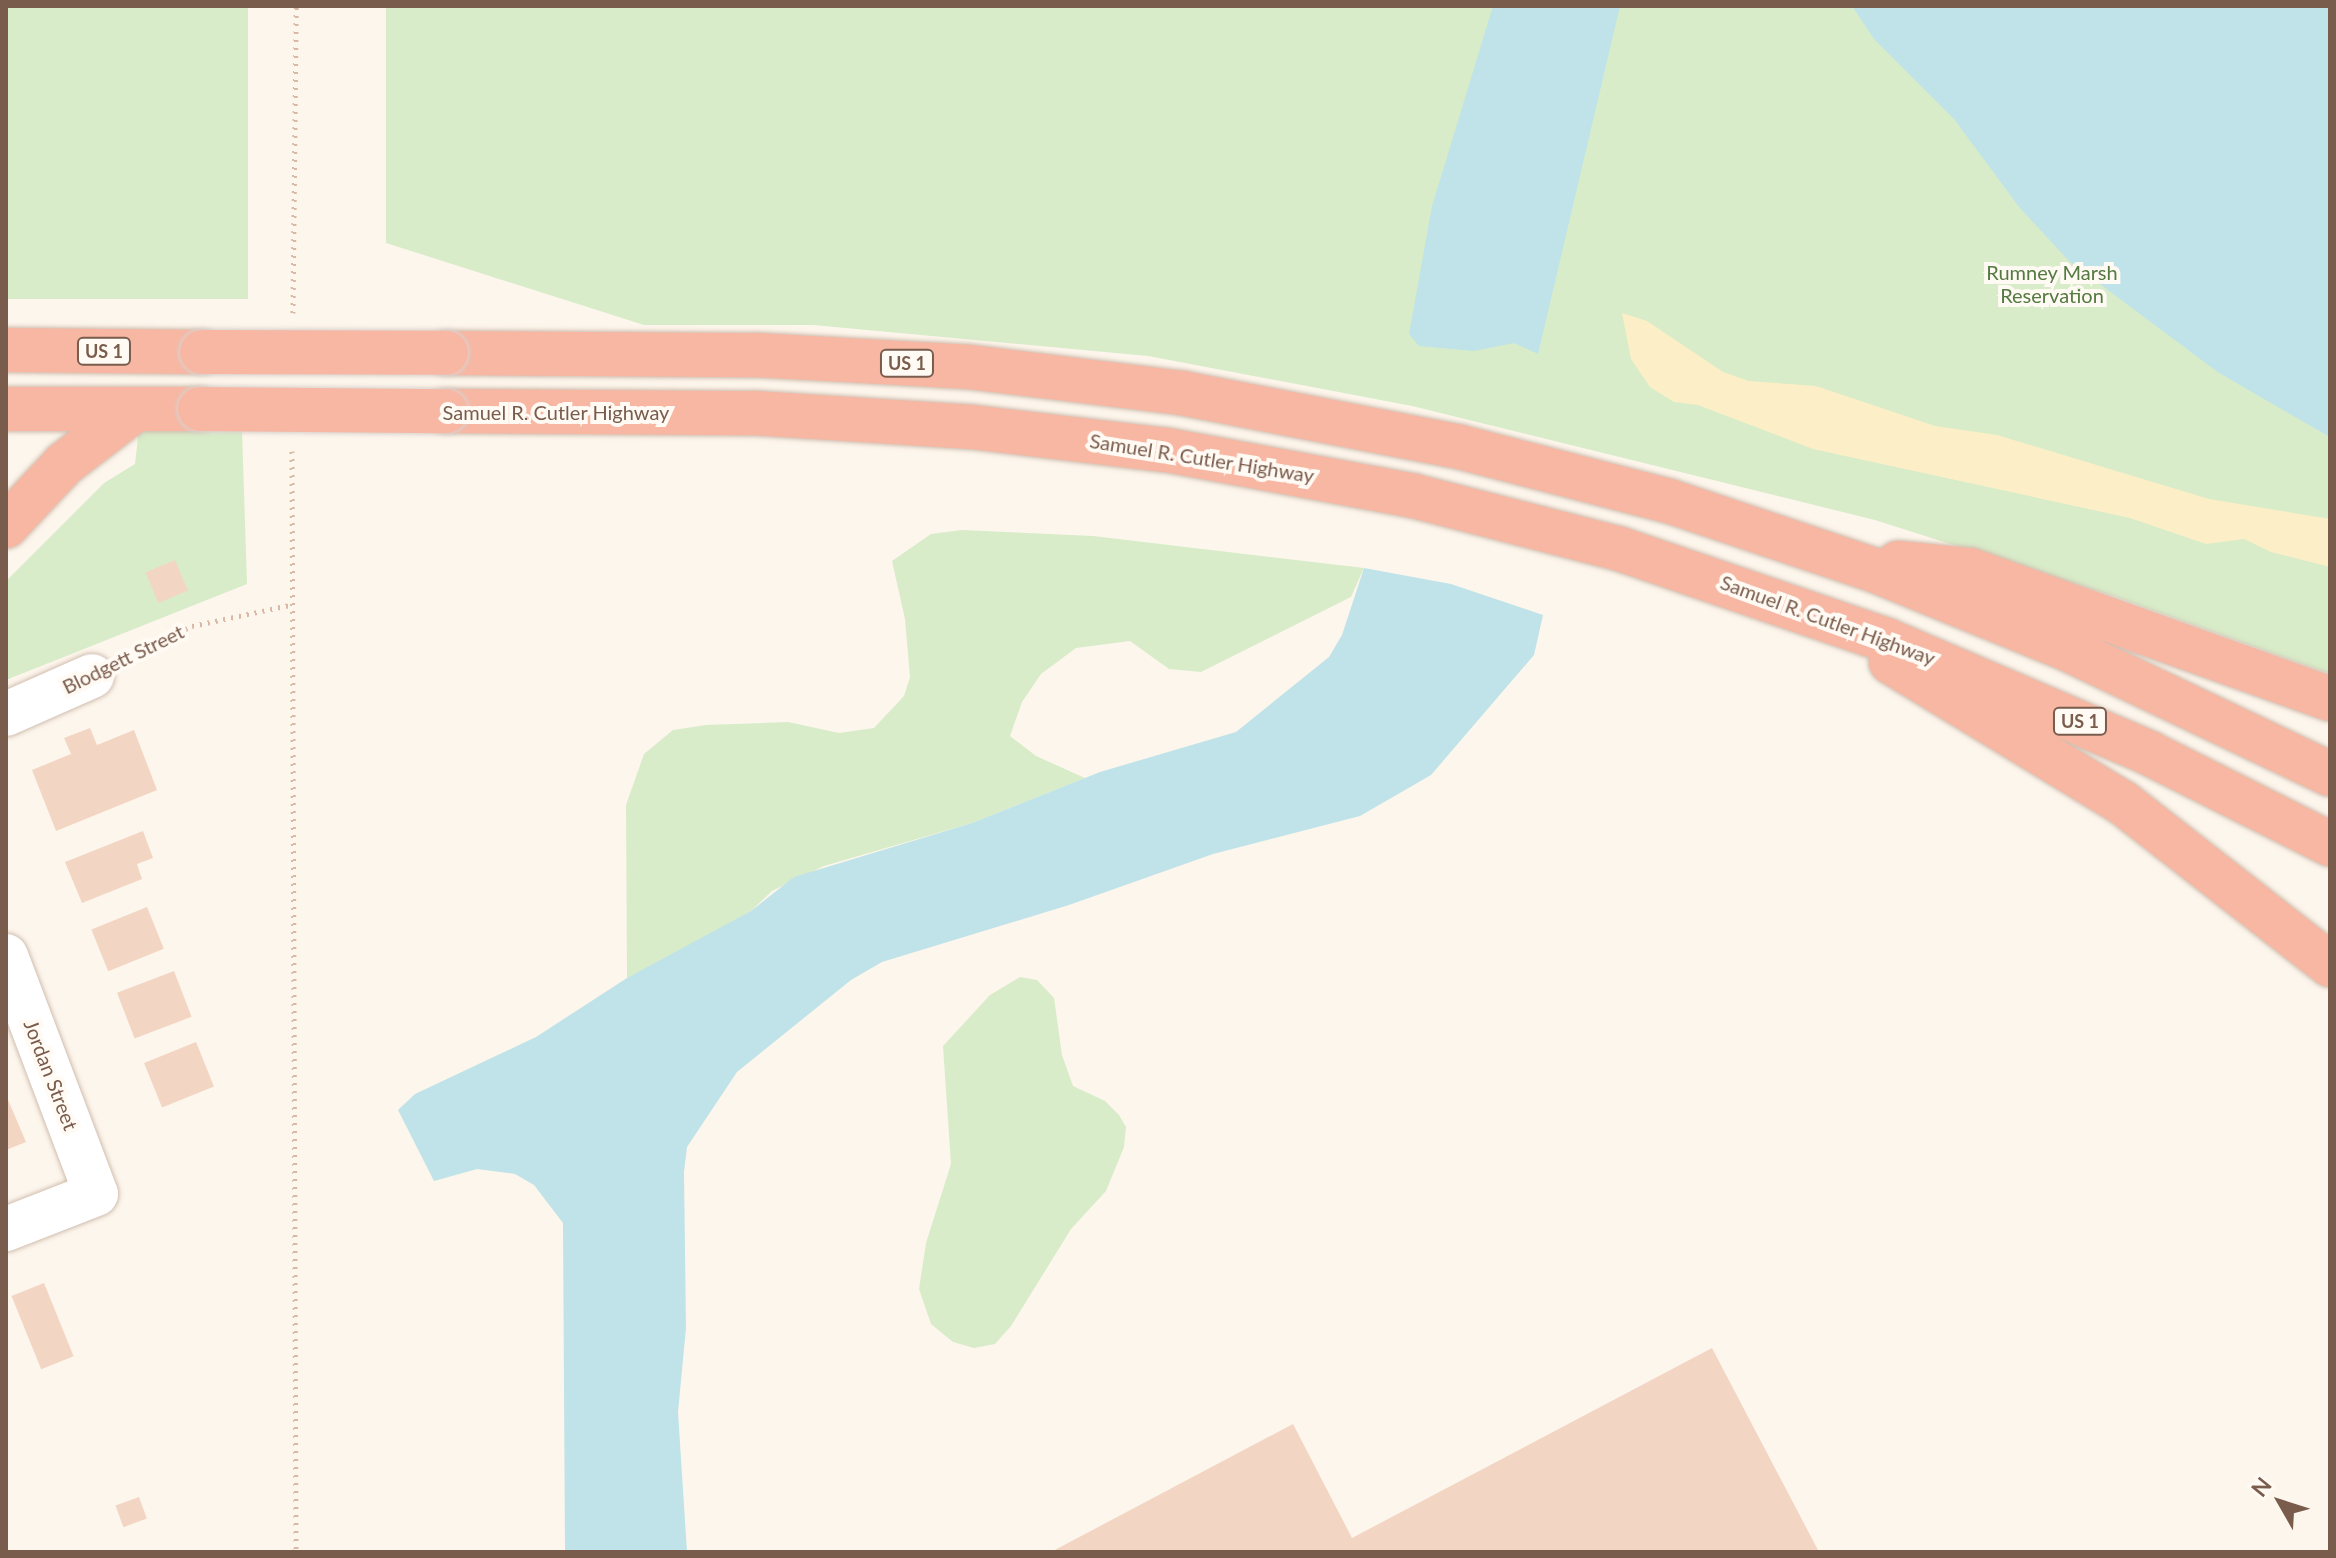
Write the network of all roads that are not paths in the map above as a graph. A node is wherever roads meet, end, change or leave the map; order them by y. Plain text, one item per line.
1 (6, 350) edge
2 (6, 409) edge
3 (133, 411) junction
4 (6, 526) edge
5 (1840, 558) junction
6 (1822, 616) junction
7 (92, 676) road end
8 (2330, 699) edge
9 (6, 714) edge
10 (2330, 774) edge
11 (2330, 844) edge
12 (6, 956) edge
13 (2330, 965) edge
14 (6, 1229) edge

1 - 5 highway, US 1, bridge
2 - 3 highway, Samuel R. Cutler Highway / US 1
3 - 4 highway
3 - 6 highway, Samuel R. Cutler Highway / US 1, bridge
5 - 8 highway
5 - 10 highway, US 1
6 - 11 highway, Samuel R. Cutler Highway / US 1
6 - 13 highway
7 - 9 street, Blodgett Street
12 - 14 street, Jordan Street

